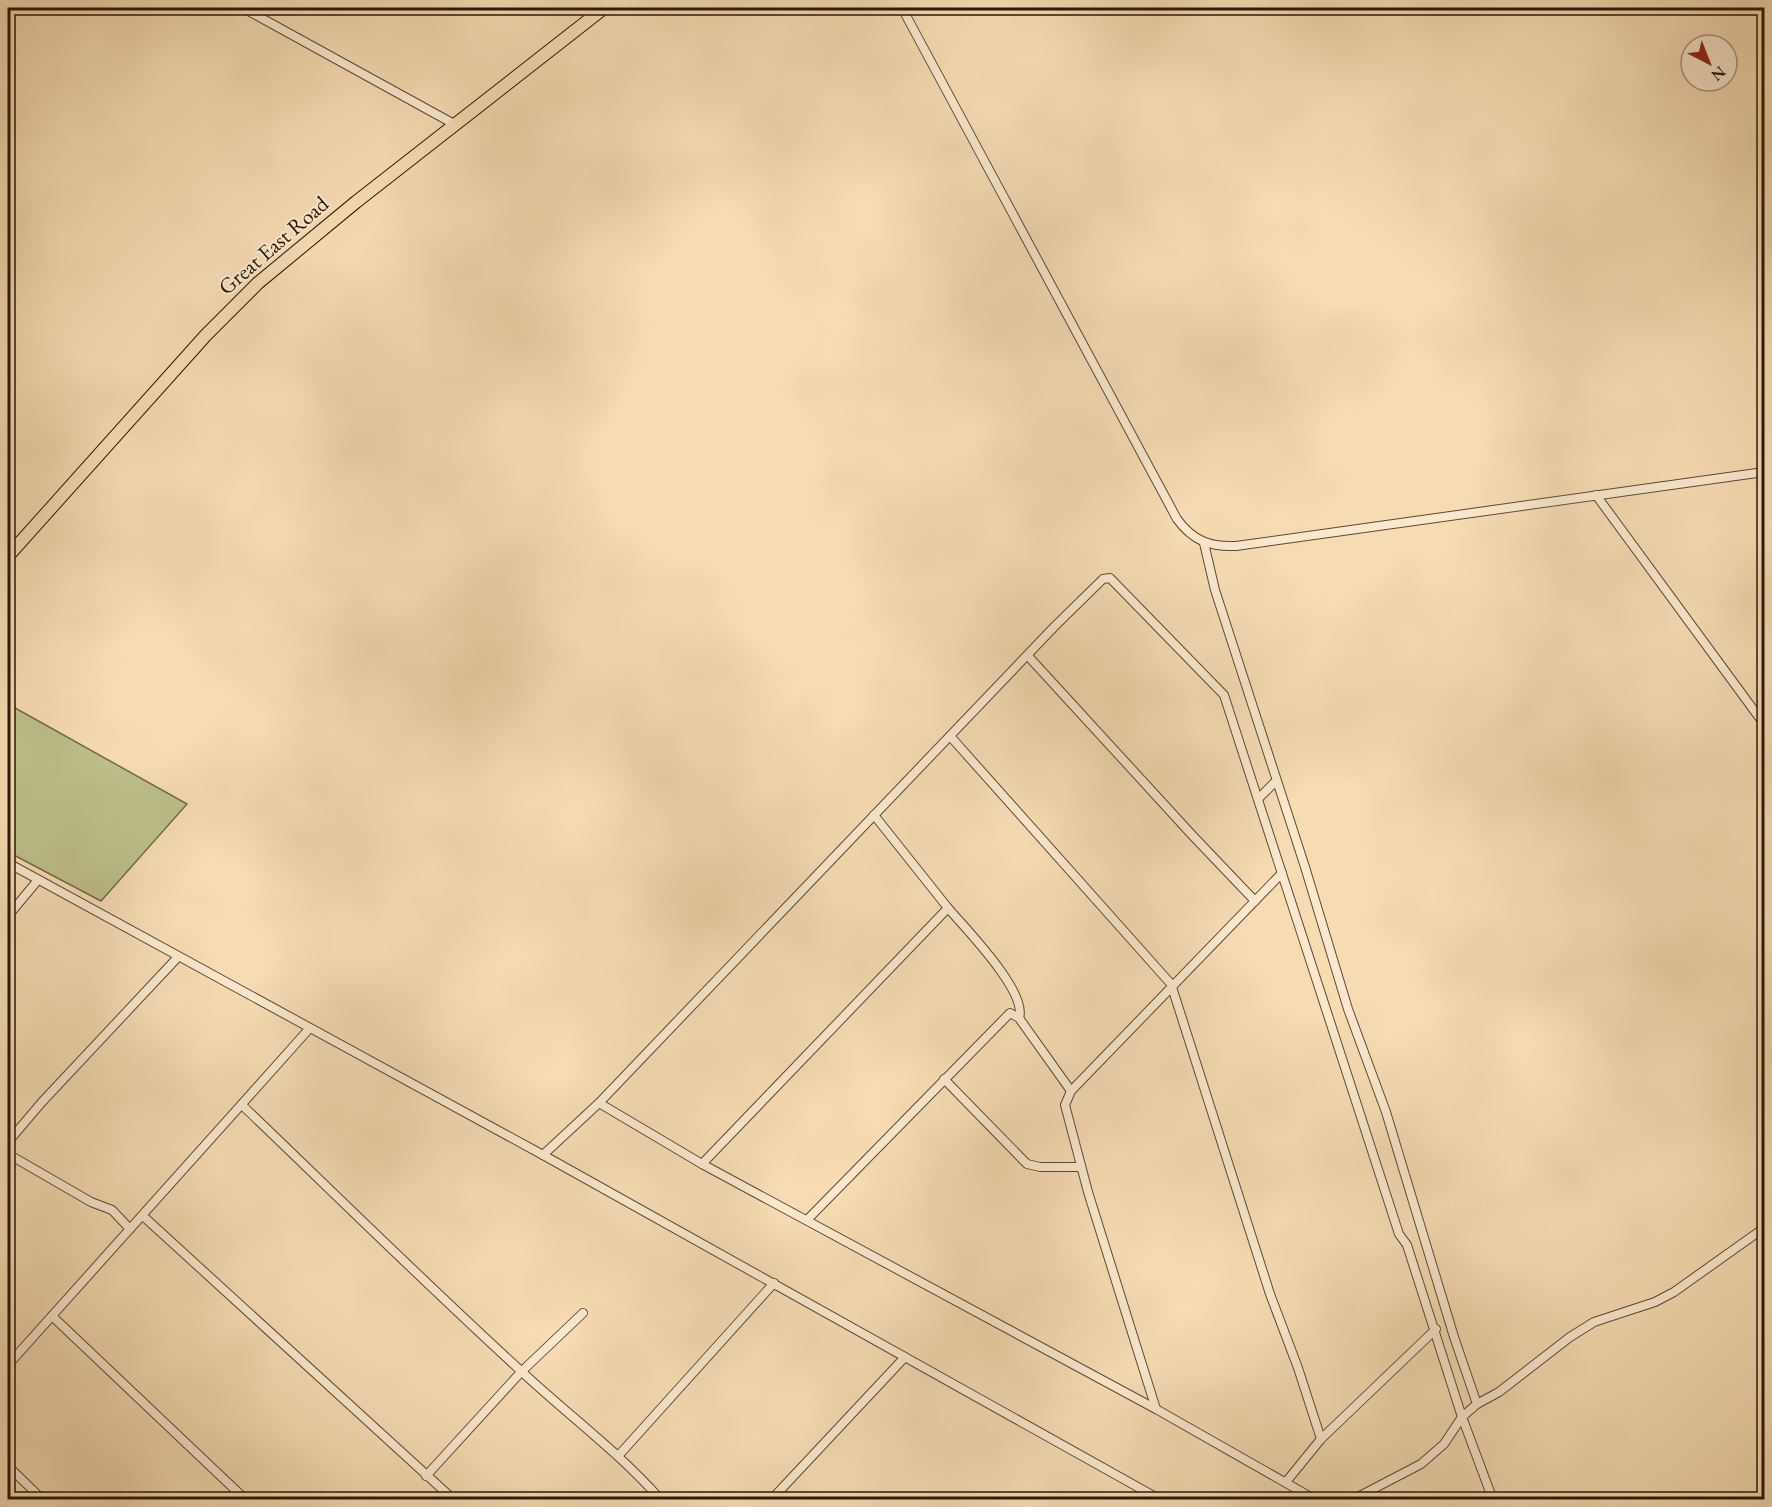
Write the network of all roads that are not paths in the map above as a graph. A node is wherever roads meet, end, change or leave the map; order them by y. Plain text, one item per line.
1 (243, 8) edge
2 (604, 8) edge
3 (902, 8) edge
4 (454, 124) junction
5 (1764, 472) edge
6 (1596, 495) junction
7 (1204, 543) junction
8 (8, 556) edge
9 (1028, 656) junction
10 (1764, 724) edge
11 (950, 736) junction
12 (1276, 781) junction
13 (1258, 799) junction
14 (874, 815) junction
15 (8, 862) edge
16 (1282, 873) junction
17 (38, 880) junction
18 (1255, 901) junction
19 (948, 908) junction
20 (8, 916) edge
21 (178, 957) junction
22 (1171, 988) junction
23 (1019, 1018) junction
24 (309, 1029) junction
25 (944, 1079) junction
26 (1071, 1091) junction
27 (598, 1103) junction
28 (242, 1105) junction
29 (8, 1143) edge
30 (8, 1154) edge
31 (543, 1155) junction
32 (702, 1164) junction
33 (1081, 1167) junction
34 (143, 1216) junction
35 (807, 1220) junction
36 (1764, 1228) edge
37 (130, 1229) junction
38 (774, 1283) junction
39 (583, 1313) dead end
40 (52, 1316) junction
41 (1436, 1329) junction
42 (905, 1357) junction
43 (8, 1365) edge
44 (521, 1372) junction
45 (1477, 1404) junction
46 (1156, 1409) junction
47 (1462, 1417) junction
48 (1321, 1439) junction
49 (619, 1455) junction
50 (8, 1466) edge
51 (426, 1476) junction
52 (1286, 1482) junction
53 (44, 1500) edge
54 (246, 1500) edge
55 (454, 1500) edge
56 (661, 1500) edge
57 (771, 1500) edge
58 (1161, 1500) edge
59 (1316, 1500) edge
60 (1352, 1500) edge
61 (1493, 1500) edge

1 - 4 street
2 - 4 highway, Great East Road
3 - 7 street
4 - 8 highway, Great East Road
5 - 6 street
6 - 7 street
6 - 10 street
7 - 12 street
9 - 11 street
9 - 13 street
9 - 18 street
11 - 14 street
11 - 22 street
12 - 13 street
12 - 45 street
13 - 16 street
14 - 19 street
14 - 27 street
15 - 17 street
16 - 18 street
16 - 41 street
17 - 20 street
17 - 21 street
18 - 22 street
19 - 23 street
19 - 32 street
21 - 24 street
21 - 29 street
22 - 26 street
22 - 48 street
23 - 25 street
23 - 26 street
24 - 28 street
24 - 31 street
25 - 33 street
25 - 35 street
26 - 33 street
27 - 31 street
27 - 32 street
28 - 34 street
28 - 44 street
30 - 37 street
31 - 38 street
32 - 35 street
33 - 46 street
34 - 37 street
34 - 51 street
35 - 46 street
36 - 45 street
37 - 40 street
38 - 42 street
38 - 49 street
39 - 44 street
40 - 43 street
40 - 54 street
41 - 47 street
41 - 48 street
42 - 57 street
42 - 58 street
44 - 49 street
44 - 51 street
45 - 47 street
46 - 52 street
47 - 60 street
47 - 61 street
48 - 52 street
49 - 56 street
50 - 53 street
51 - 55 street
52 - 59 street

